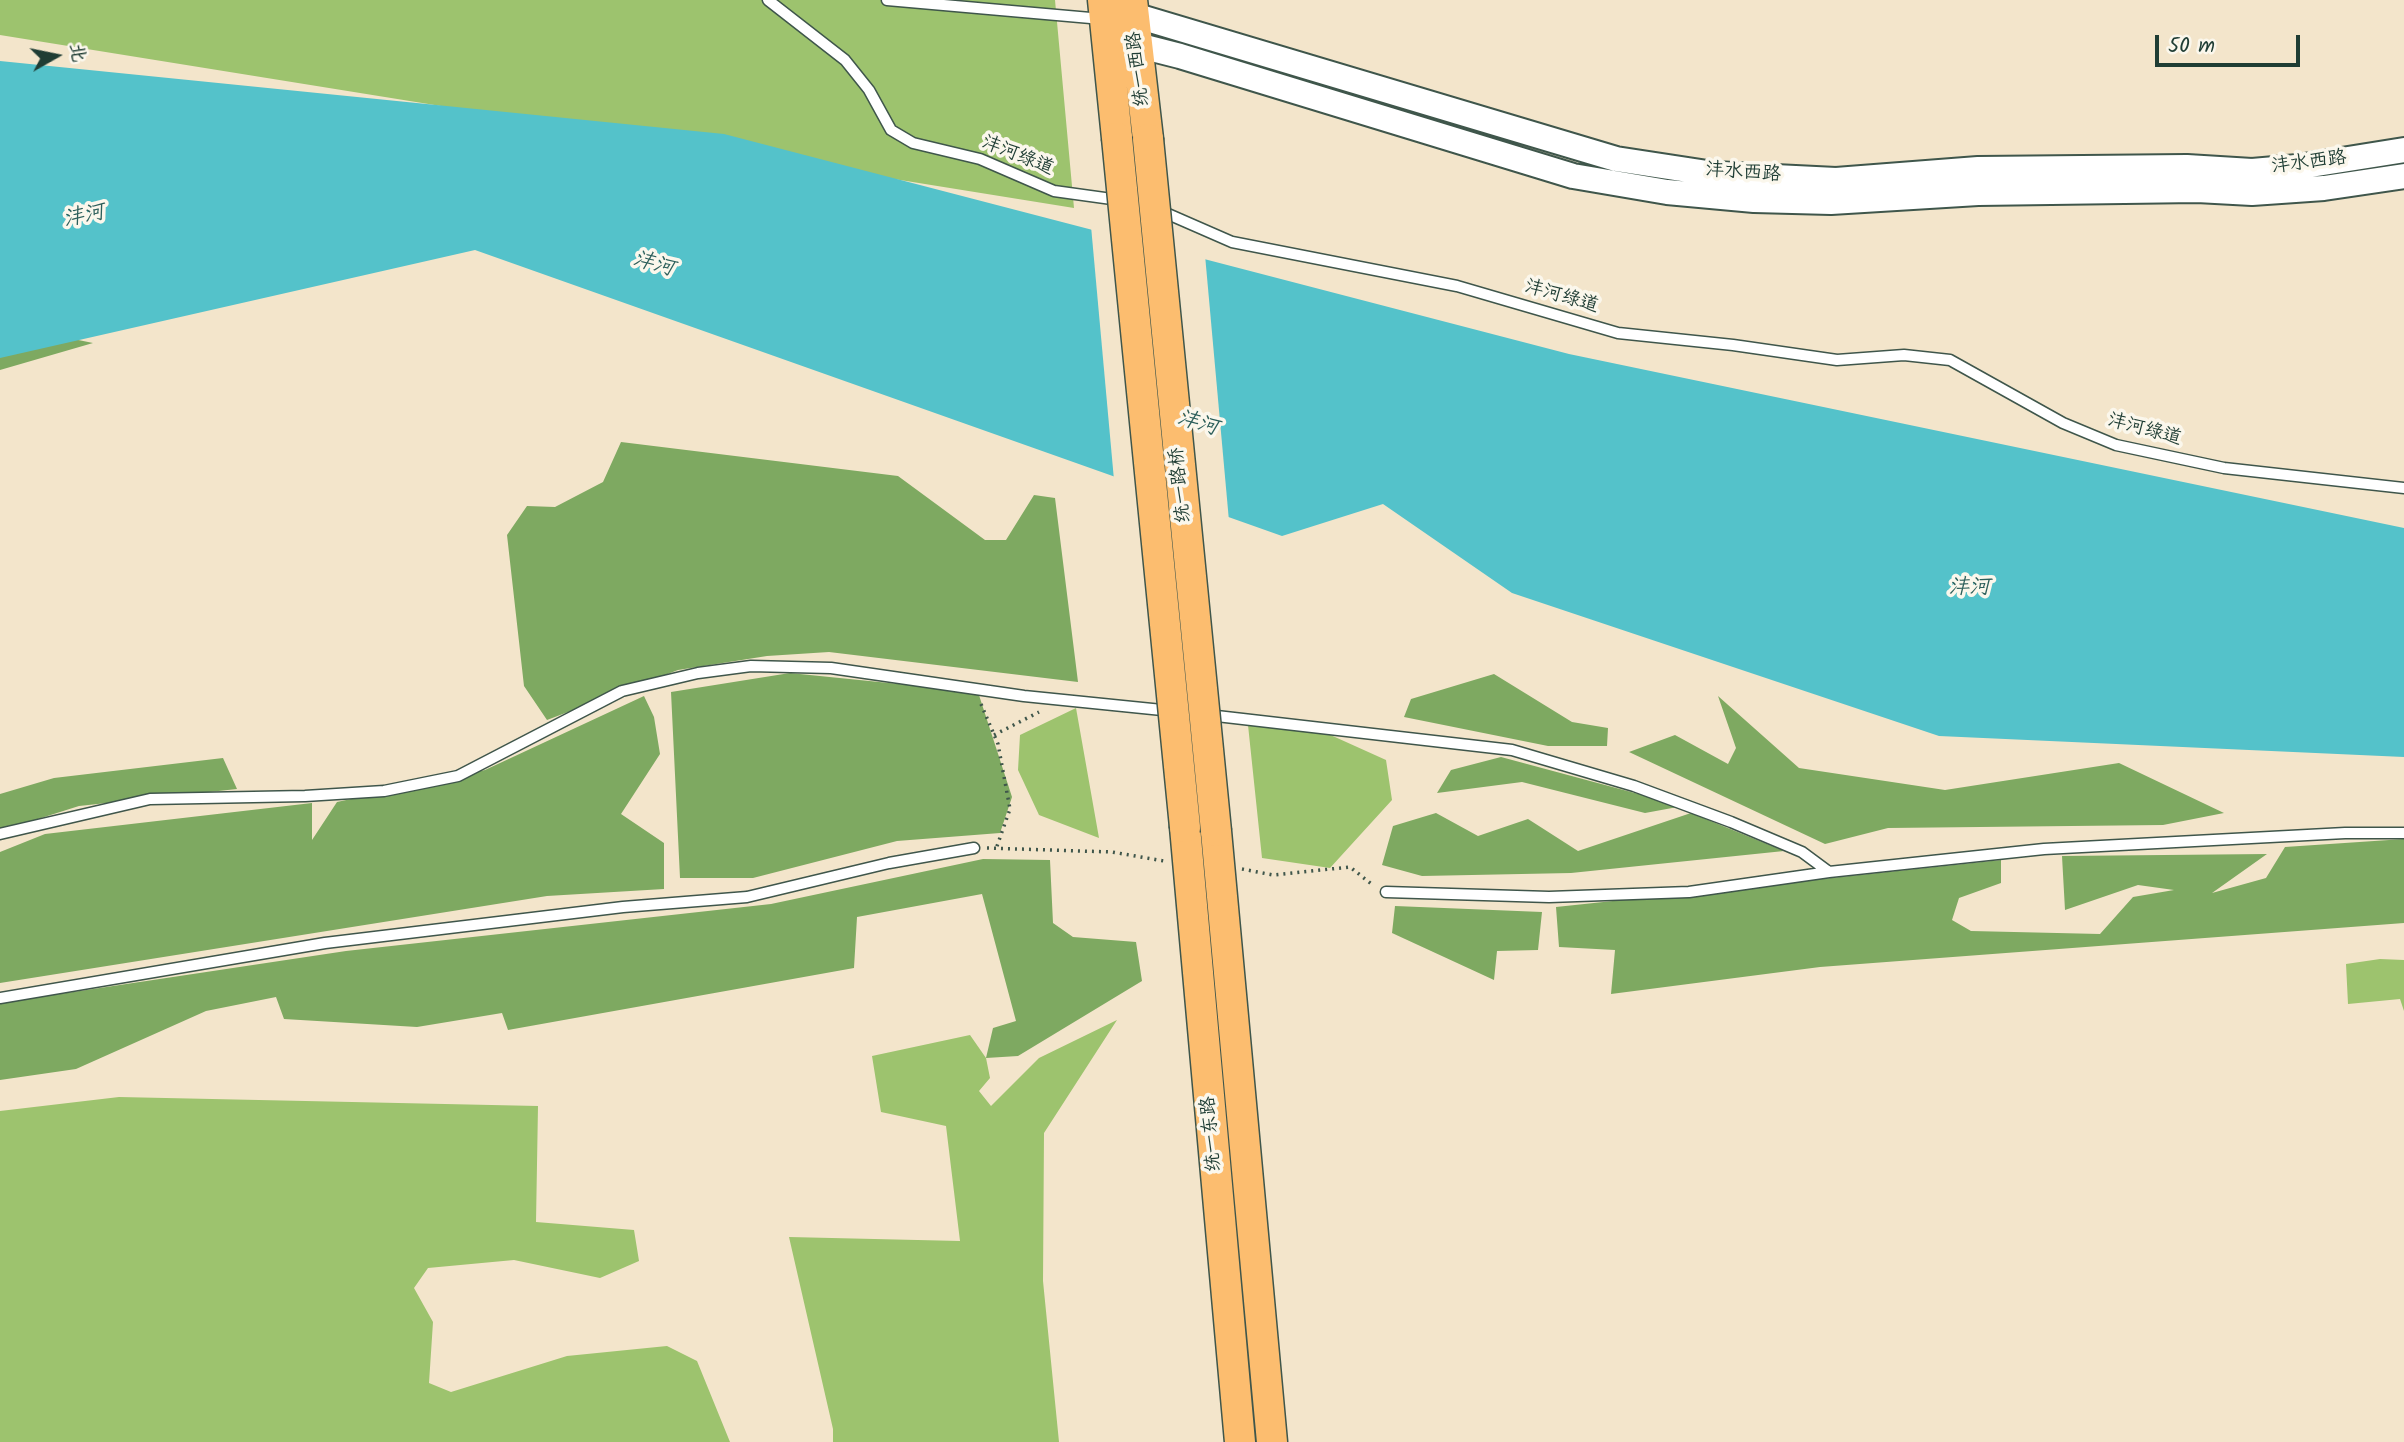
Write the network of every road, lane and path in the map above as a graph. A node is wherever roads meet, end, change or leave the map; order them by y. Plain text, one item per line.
1 (768, 0) edge
2 (887, 0) edge
3 (1114, 13) edge
4 (1136, 44) junction
5 (1117, 138) joint
6 (1148, 139) joint
7 (2404, 150) edge
8 (2404, 176) edge
9 (1129, 201) dead end
10 (1142, 202) dead end
11 (2404, 488) edge
12 (975, 689) junction
13 (1063, 700) junction
14 (994, 735) junction
15 (1185, 827) joint
16 (1216, 831) joint
17 (0, 834) edge
18 (2404, 834) edge
19 (974, 848) joint
20 (996, 849) junction
21 (1220, 865) junction
22 (1189, 866) junction
23 (1829, 872) junction
24 (1386, 892) joint
25 (0, 998) edge
26 (1240, 1442) edge
27 (1272, 1442) edge

1 - 9 lane, 沣河绿道
2 - 3 lane
3 - 4 main road, 统一西路
3 - 5 main road, 统一西路
3 - 7 street, 沣水西路
4 - 6 main road, 统一西路
4 - 8 street, 沣水西路
5 - 15 main road, 统一路桥, bridge
6 - 16 main road, 统一路桥, bridge
10 - 11 lane, 沣河绿道
12 - 13 lane
12 - 14 path
12 - 17 lane
13 - 14 path
13 - 23 lane
14 - 20 path
15 - 22 main road, 统一东路
16 - 21 main road, 统一东路
18 - 23 lane
19 - 20 path
19 - 25 lane
20 - 22 path
21 - 24 path
21 - 27 main road, 统一东路
22 - 26 main road, 统一东路
23 - 24 lane

